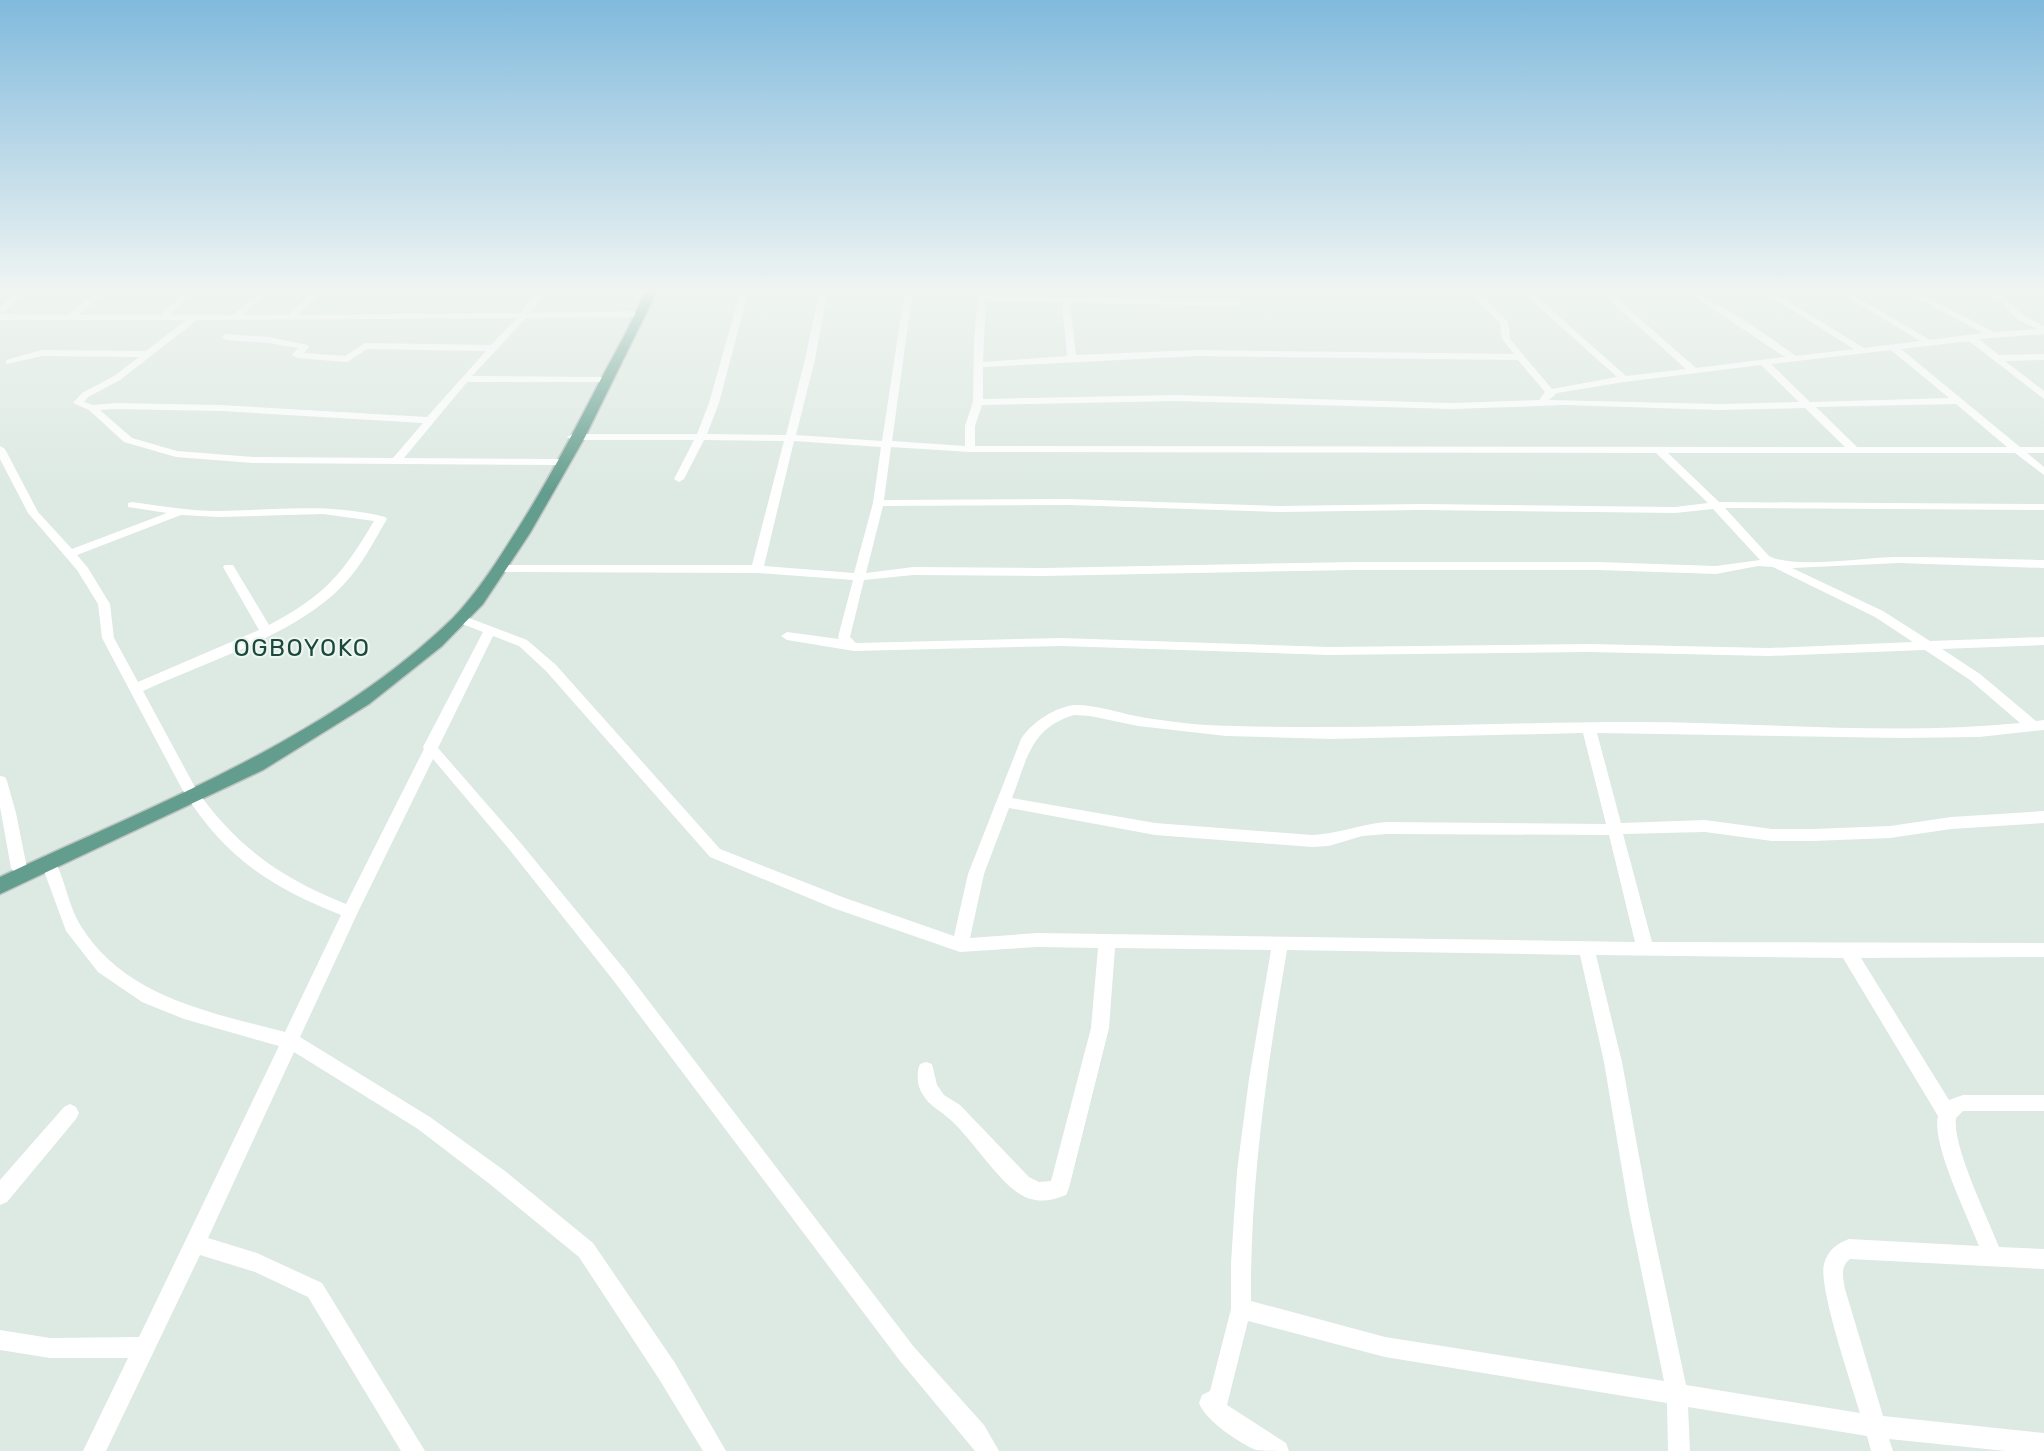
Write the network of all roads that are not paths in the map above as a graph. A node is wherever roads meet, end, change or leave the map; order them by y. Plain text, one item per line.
1 (34, 357) edge
2 (145, 357) edge
3 (318, 357) edge
4 (350, 357) edge
5 (486, 357) edge
6 (613, 357) edge
7 (616, 357) edge
8 (726, 357) edge
9 (810, 357) edge
10 (899, 357) edge
11 (978, 357) edge
12 (1120, 357) edge
13 (1352, 357) edge
14 (1521, 357) joint
15 (1599, 357) edge
16 (1678, 357) edge
17 (1807, 357) edge
18 (1905, 357) edge
19 (2044, 357) edge
20 (1794, 358) joint
21 (1998, 358) joint
22 (1072, 359) joint
23 (9, 362) dead end
24 (1763, 362) junction
25 (978, 365) junction
26 (1694, 371) junction
27 (464, 379) junction
28 (1624, 379) junction
29 (601, 380) junction
30 (1550, 392) junction
31 (2044, 396) edge
32 (1959, 401) junction
33 (978, 402) junction
34 (1543, 403) junction
35 (1806, 405) junction
36 (92, 408) junction
37 (430, 420) junction
38 (576, 437) junction
39 (701, 437) junction
40 (788, 437) junction
41 (887, 444) junction
42 (970, 448) junction
43 (1853, 448) junction
44 (1659, 450) junction
45 (2017, 450) junction
46 (2044, 450) edge
47 (1, 453) edge
48 (396, 461) junction
49 (562, 464) junction
50 (2044, 472) edge
51 (679, 479) dead end
52 (878, 503) junction
53 (132, 505) dead end
54 (1716, 505) junction
55 (2044, 507) edge
56 (186, 512) junction
57 (70, 554) junction
58 (1774, 564) junction
59 (2044, 564) edge
60 (229, 567) dead end
61 (500, 569) junction
62 (756, 569) junction
63 (858, 577) junction
64 (461, 619) junction
65 (266, 631) junction
66 (489, 632) junction
67 (787, 636) dead end
68 (2044, 641) edge
69 (849, 645) junction
70 (1930, 647) junction
71 (408, 660) junction
72 (135, 689) junction
73 (2038, 725) edge
74 (1589, 728) junction
75 (430, 747) junction
76 (0, 781) edge
77 (191, 792) junction
78 (1005, 802) junction
79 (2044, 817) edge
80 (1614, 829) junction
81 (85, 841) junction
82 (49, 862) junction
83 (19, 867) junction
84 (0, 876) edge
85 (0, 886) edge
86 (350, 912) junction
87 (1107, 941) junction
88 (1280, 944) junction
89 (960, 945) junction
90 (1586, 947) junction
91 (1645, 948) junction
92 (2044, 950) edge
93 (1848, 951) junction
94 (291, 1041) junction
95 (926, 1070) dead end
96 (2044, 1103) edge
97 (70, 1113) dead end
98 (1947, 1114) junction
99 (0, 1196) edge
100 (195, 1244) junction
101 (1994, 1258) junction
102 (2044, 1259) edge
103 (1241, 1309) junction
104 (0, 1340) edge
105 (143, 1347) junction
106 (1677, 1394) junction
107 (1874, 1426) junction
108 (2044, 1444) edge
109 (94, 1451) edge
110 (414, 1451) edge
111 (715, 1451) edge
112 (988, 1451) edge
113 (1278, 1451) edge
114 (1679, 1451) edge
115 (1881, 1451) edge

1 - 23 street
2 - 36 street
3 - 4 street
5 - 27 street
6 - 29 main road
7 - 38 main road
8 - 39 street
9 - 40 street
10 - 41 street
11 - 25 street
12 - 22 street
13 - 14 street
14 - 30 street
15 - 28 street
16 - 26 street
17 - 20 street
18 - 32 street
19 - 21 street
20 - 24 street
21 - 31 street
22 - 25 street
24 - 26 street
24 - 35 street
25 - 33 street
26 - 28 street
27 - 29 street
27 - 37 street
28 - 30 street
29 - 38 main road
30 - 34 street
32 - 35 street
32 - 45 street
33 - 34 street
33 - 42 street
34 - 35 street
35 - 43 street
36 - 37 street
36 - 48 street
37 - 48 street
38 - 39 street
38 - 49 main road
39 - 40 street
39 - 51 street
40 - 41 street
40 - 62 street
41 - 42 street
41 - 52 street
42 - 44 street
43 - 44 street
43 - 45 street
44 - 54 street
45 - 46 street
45 - 50 street
47 - 57 street
48 - 49 street
49 - 61 main road
49 - 71 main road
52 - 54 street
52 - 63 street
53 - 56 street
54 - 55 street
54 - 58 street
56 - 57 street
56 - 65 street
57 - 72 street
58 - 59 street
58 - 63 street
58 - 70 street
60 - 65 street
61 - 62 street
61 - 64 main road
62 - 63 street
63 - 69 street
64 - 66 street
64 - 71 main road
65 - 72 street
66 - 75 street
66 - 89 street
67 - 69 street
68 - 70 street
69 - 70 street
70 - 73 street
71 - 77 main road
72 - 77 street
73 - 74 street
74 - 78 street
74 - 80 street
75 - 86 street
75 - 112 street
76 - 83 street
77 - 81 main road
77 - 86 street
78 - 80 street
78 - 89 street
79 - 80 street
80 - 91 street
81 - 82 main road
81 - 83 main road
82 - 85 main road
82 - 94 street
83 - 84 main road
86 - 94 street
87 - 88 street
87 - 89 street
87 - 95 street
88 - 90 street
88 - 103 street
90 - 91 street
90 - 106 street
91 - 93 street
92 - 93 street
93 - 98 street
94 - 100 street
94 - 111 street
96 - 98 street
97 - 99 street
98 - 101 street
100 - 105 street
100 - 110 street
101 - 102 street
101 - 107 street
103 - 106 street
103 - 113 street
104 - 105 street
105 - 109 street
106 - 107 street
106 - 114 street
107 - 108 street
107 - 115 street

